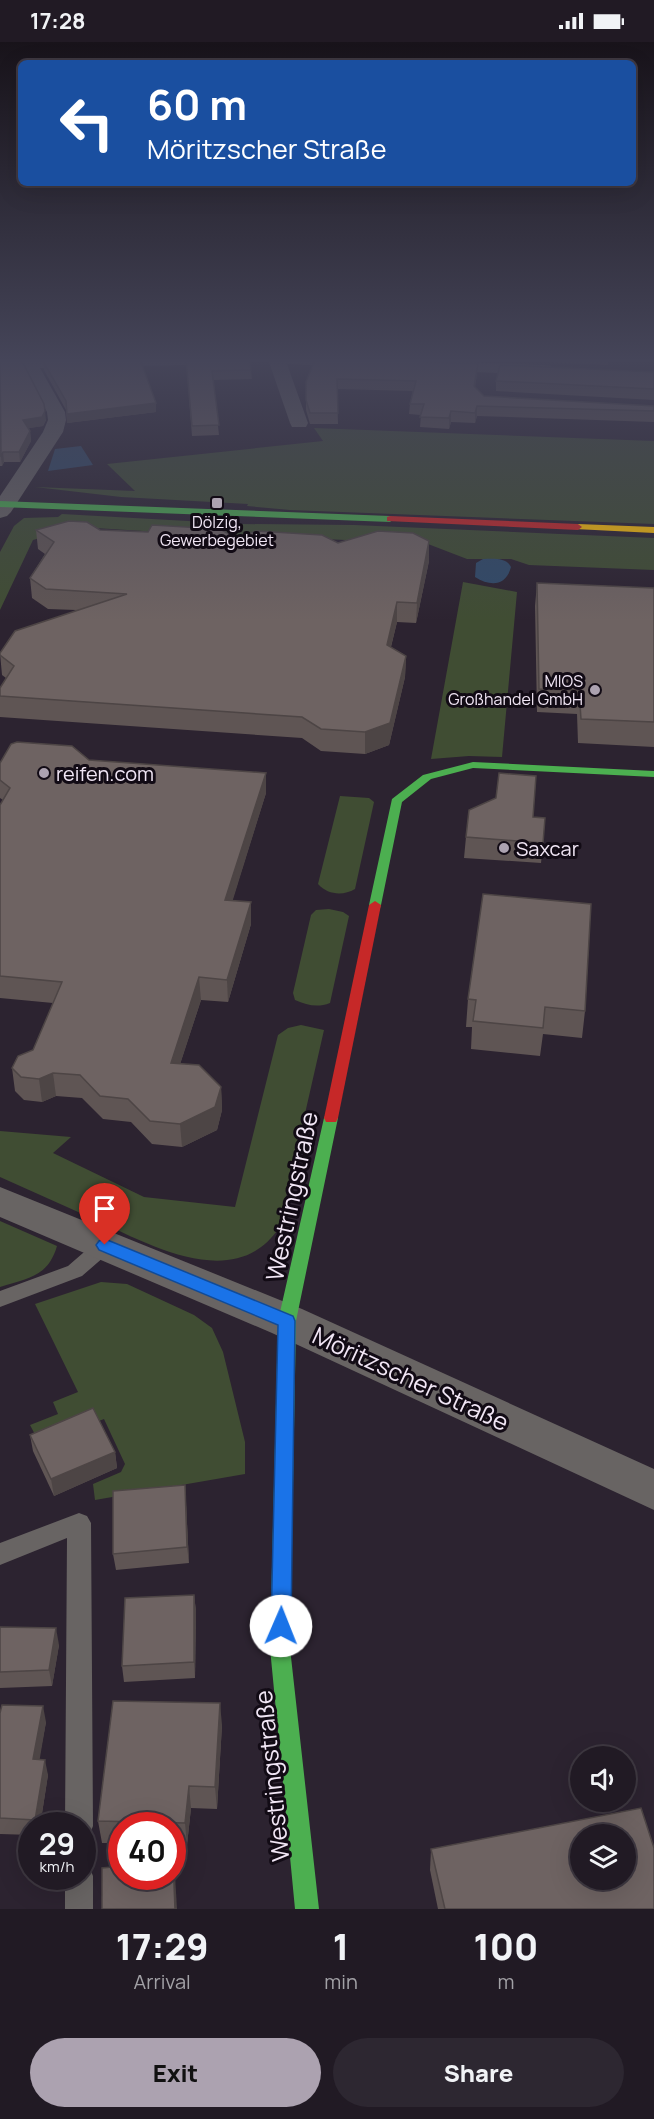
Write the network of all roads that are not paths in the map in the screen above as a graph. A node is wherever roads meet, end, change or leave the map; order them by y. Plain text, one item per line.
1 (43, 446) edge
2 (2, 507) edge
3 (654, 530) edge
4 (654, 774) edge
5 (0, 1201) edge
6 (105, 1245) junction
7 (0, 1299) edge
8 (287, 1321) junction
9 (654, 1490) edge
10 (0, 1554) edge
11 (79, 1812) edge
12 (79, 1890) edge
13 (79, 1909) edge
14 (307, 1909) edge

1 - 2 street
2 - 3 street
4 - 8 street, Westringstraße
5 - 6 street, Möritzscher Straße
6 - 7 lane
6 - 8 street, Möritzscher Straße
8 - 9 street, Möritzscher Straße
8 - 14 street, Westringstraße
10 - 11 lane
12 - 13 lane

